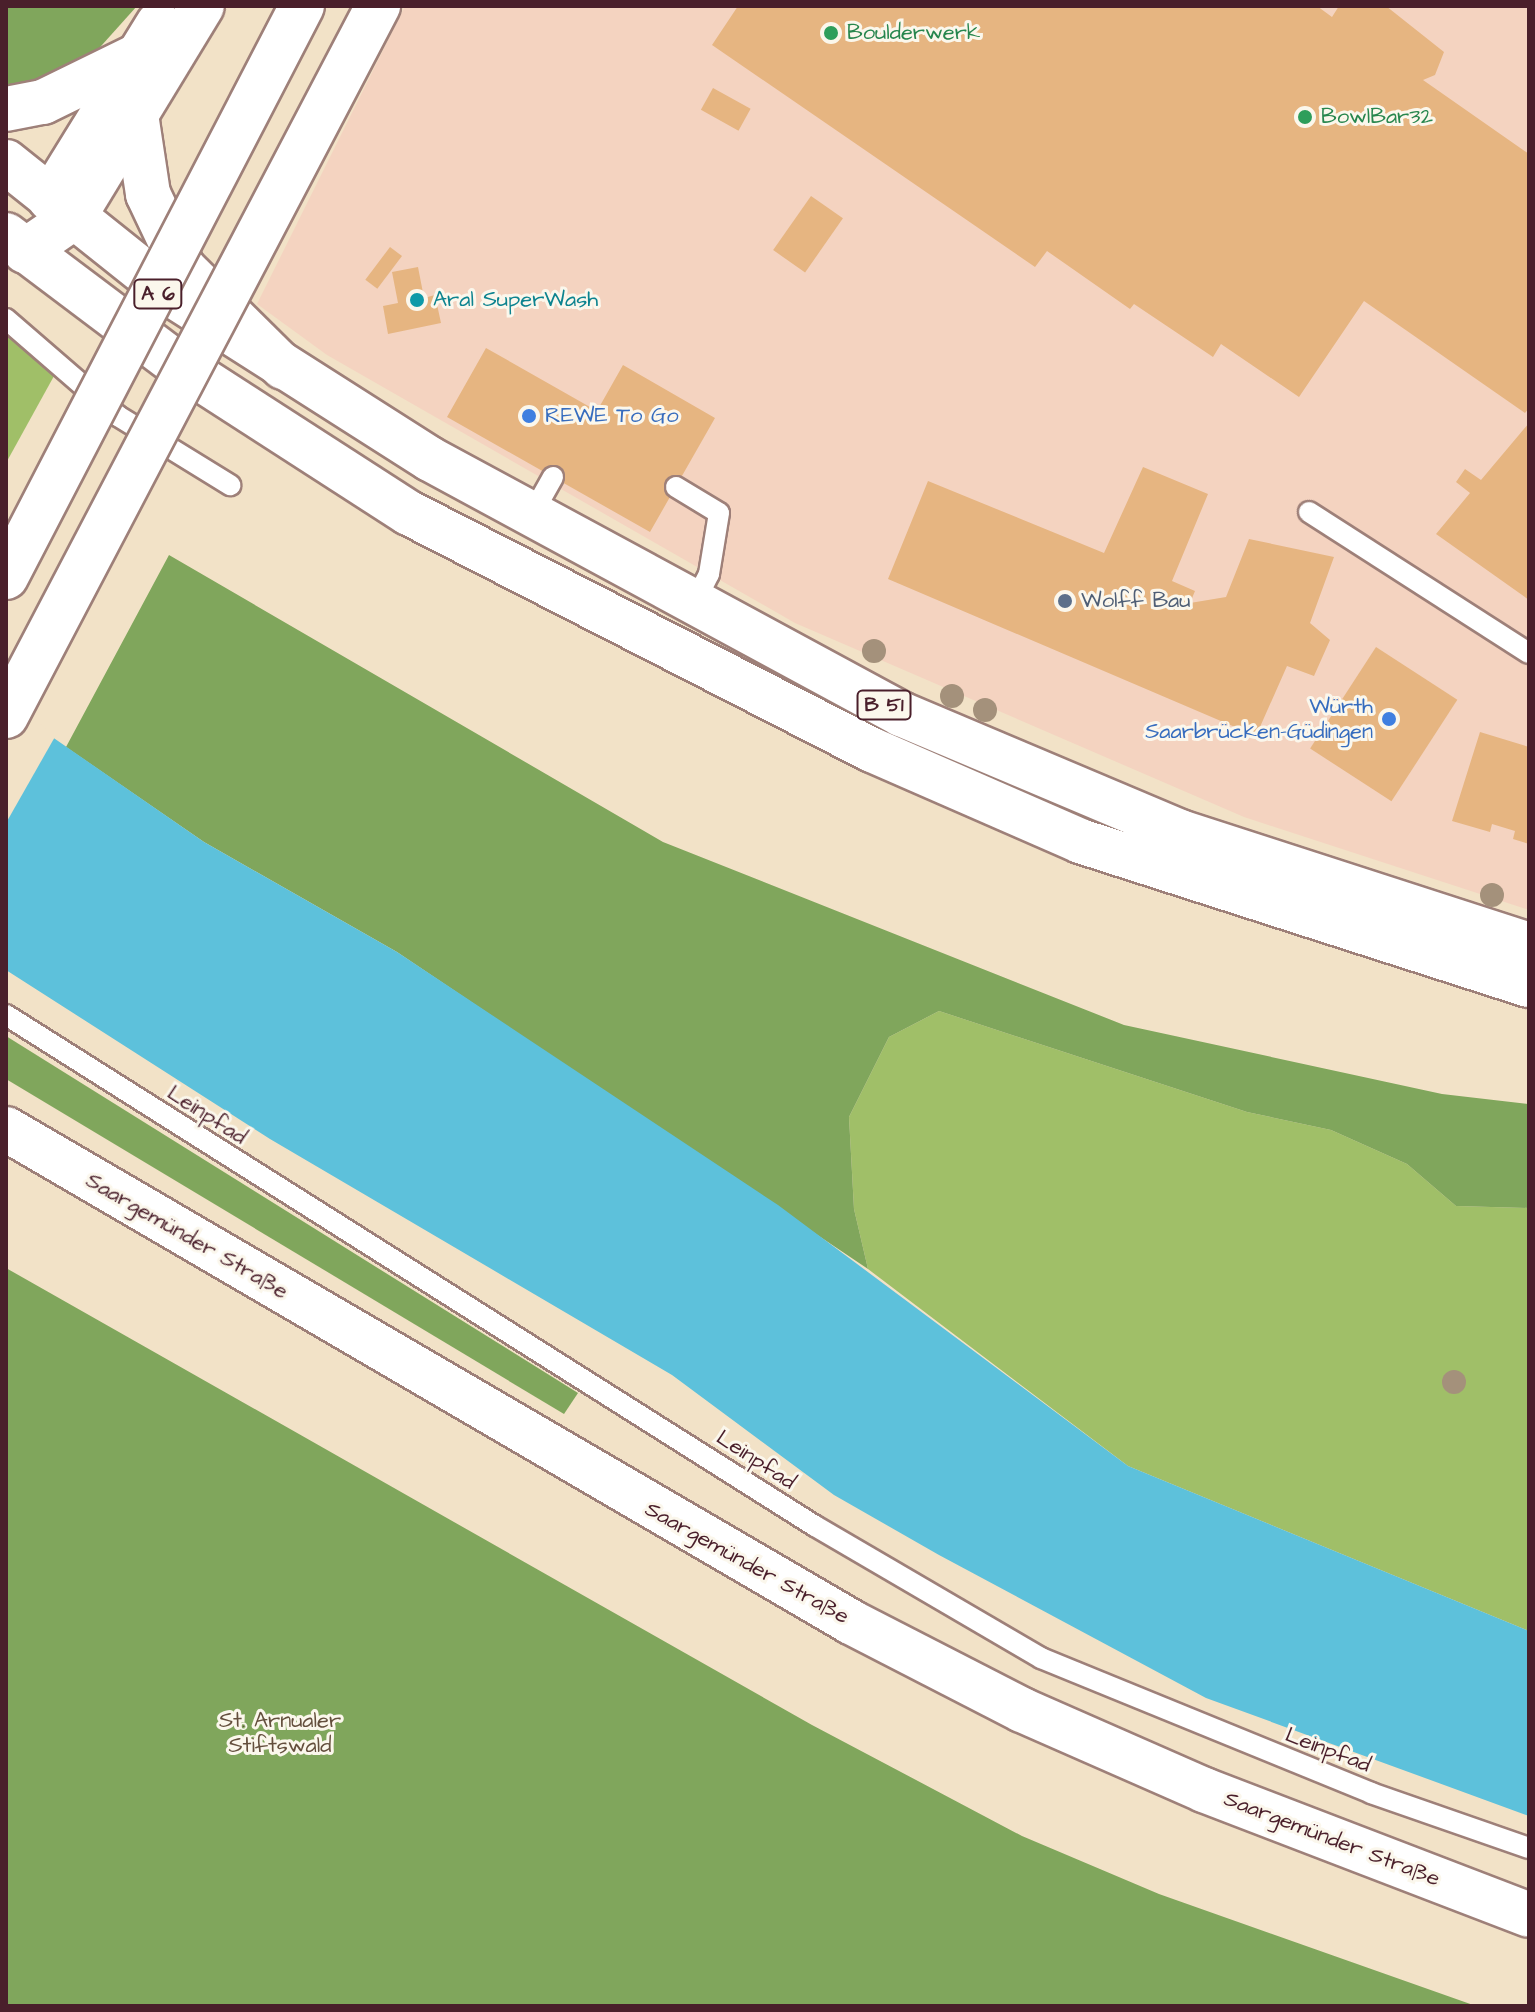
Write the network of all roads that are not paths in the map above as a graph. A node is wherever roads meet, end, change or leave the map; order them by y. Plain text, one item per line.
1 (168, 6) edge
2 (202, 6) edge
3 (302, 6) edge
4 (378, 6) edge
5 (141, 54) junction
6 (6, 109) edge
7 (137, 121) junction
8 (6, 162) edge
9 (61, 208) junction
10 (16, 243) edge
11 (6, 319) edge
12 (283, 367) junction
13 (553, 477) dead end
14 (230, 485) dead end
15 (676, 487) dead end
16 (1309, 512) dead end
17 (530, 518) junction
18 (6, 577) edge
19 (694, 603) junction
20 (1529, 653) edge
21 (6, 716) edge
22 (1529, 945) edge
23 (1529, 985) edge
24 (6, 1015) edge
25 (6, 1129) edge
26 (6, 1145) edge
27 (89, 1180) junction
28 (1529, 1848) edge
29 (1529, 1915) edge

1 - 5 main road
2 - 7 main road
3 - 18 main road, A 6, bridge
4 - 21 main road, bridge
5 - 6 main road
5 - 9 main road
7 - 9 main road
7 - 12 main road
8 - 9 main road, B 51
9 - 10 main road
9 - 12 main road, B 51
10 - 23 main road, B 51
11 - 14 lane
12 - 17 main road, B 51
13 - 17 lane
15 - 19 lane
16 - 20 lane
17 - 19 main road, B 51
19 - 22 main road, B 51
24 - 28 lane, Leinpfad
25 - 27 main road, Saargemünder Straße
26 - 27 main road
27 - 29 main road, Saargemünder Straße

